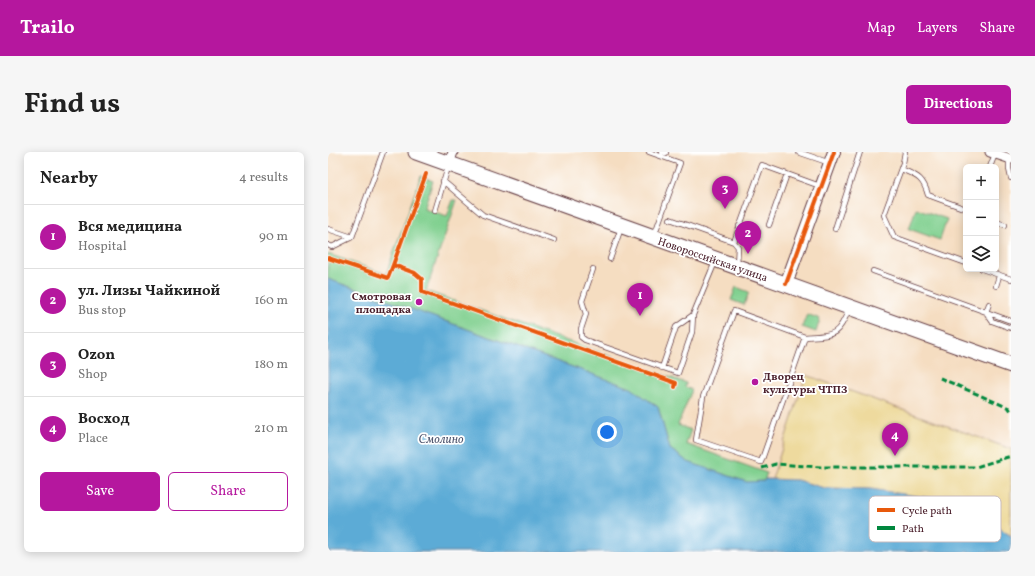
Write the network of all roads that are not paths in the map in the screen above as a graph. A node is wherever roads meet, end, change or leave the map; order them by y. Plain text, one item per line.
1 (383, 152) edge
2 (416, 152) edge
3 (649, 152) edge
4 (662, 152) edge
5 (666, 152) edge
6 (798, 152) edge
7 (860, 152) edge
8 (905, 152) edge
9 (993, 153) edge
10 (451, 158) edge
11 (832, 158) edge
12 (1010, 159) edge
13 (991, 164) edge
14 (900, 169) junction
15 (787, 174) junction
16 (1011, 178) edge
17 (443, 181) junction
18 (821, 187) junction
19 (963, 208) edge
20 (435, 211) dead end
21 (670, 219) dead end
22 (999, 223) edge
23 (769, 225) dead end
24 (1004, 225) dead end
25 (622, 226) junction
26 (739, 226) junction
27 (328, 229) edge
28 (835, 229) dead end
29 (758, 232) dead end
30 (352, 237) junction
31 (653, 237) junction
32 (554, 240) dead end
33 (734, 242) junction
34 (328, 245) edge
35 (610, 259) dead end
36 (716, 259) junction
37 (963, 262) edge
38 (737, 267) junction
39 (593, 270) dead end
40 (873, 271) dead end
41 (989, 272) edge
42 (999, 276) junction
43 (1011, 278) edge
44 (786, 284) junction
45 (996, 286) dead end
46 (989, 304) dead end
47 (850, 307) junction
48 (986, 312) junction
49 (694, 315) junction
50 (1011, 321) edge
51 (1011, 328) edge
52 (805, 337) junction
53 (1011, 365) edge
54 (662, 368) junction

1 - 30 lane
2 - 10 main road, Новороссийская улица
3 - 31 lane
4 - 5 lane
6 - 11 lane
7 - 28 lane
8 - 14 lane
9 - 12 street
9 - 13 lane
10 - 17 lane
10 - 25 main road, Новороссийская улица
11 - 18 street
12 - 16 lane
14 - 19 lane
14 - 37 lane
15 - 18 lane
15 - 23 lane
15 - 26 lane
17 - 20 lane
17 - 32 lane
18 - 44 street
21 - 33 lane
22 - 24 lane
25 - 31 main road, Новороссийская улица
25 - 35 lane
26 - 29 lane
26 - 33 lane
27 - 30 lane
30 - 34 lane
31 - 36 main road, Новороссийская улица
33 - 38 lane
36 - 38 main road, Новороссийская улица
36 - 49 lane
38 - 44 main road, Новороссийская улица
39 - 54 lane
40 - 48 lane
41 - 42 lane
42 - 43 lane
42 - 45 lane
44 - 47 main road, Новороссийская улица
46 - 48 lane
47 - 52 lane
47 - 53 main road, Новороссийская улица
48 - 50 lane
48 - 51 lane
49 - 54 lane
49 - 54 lane
52 - 52 lane

